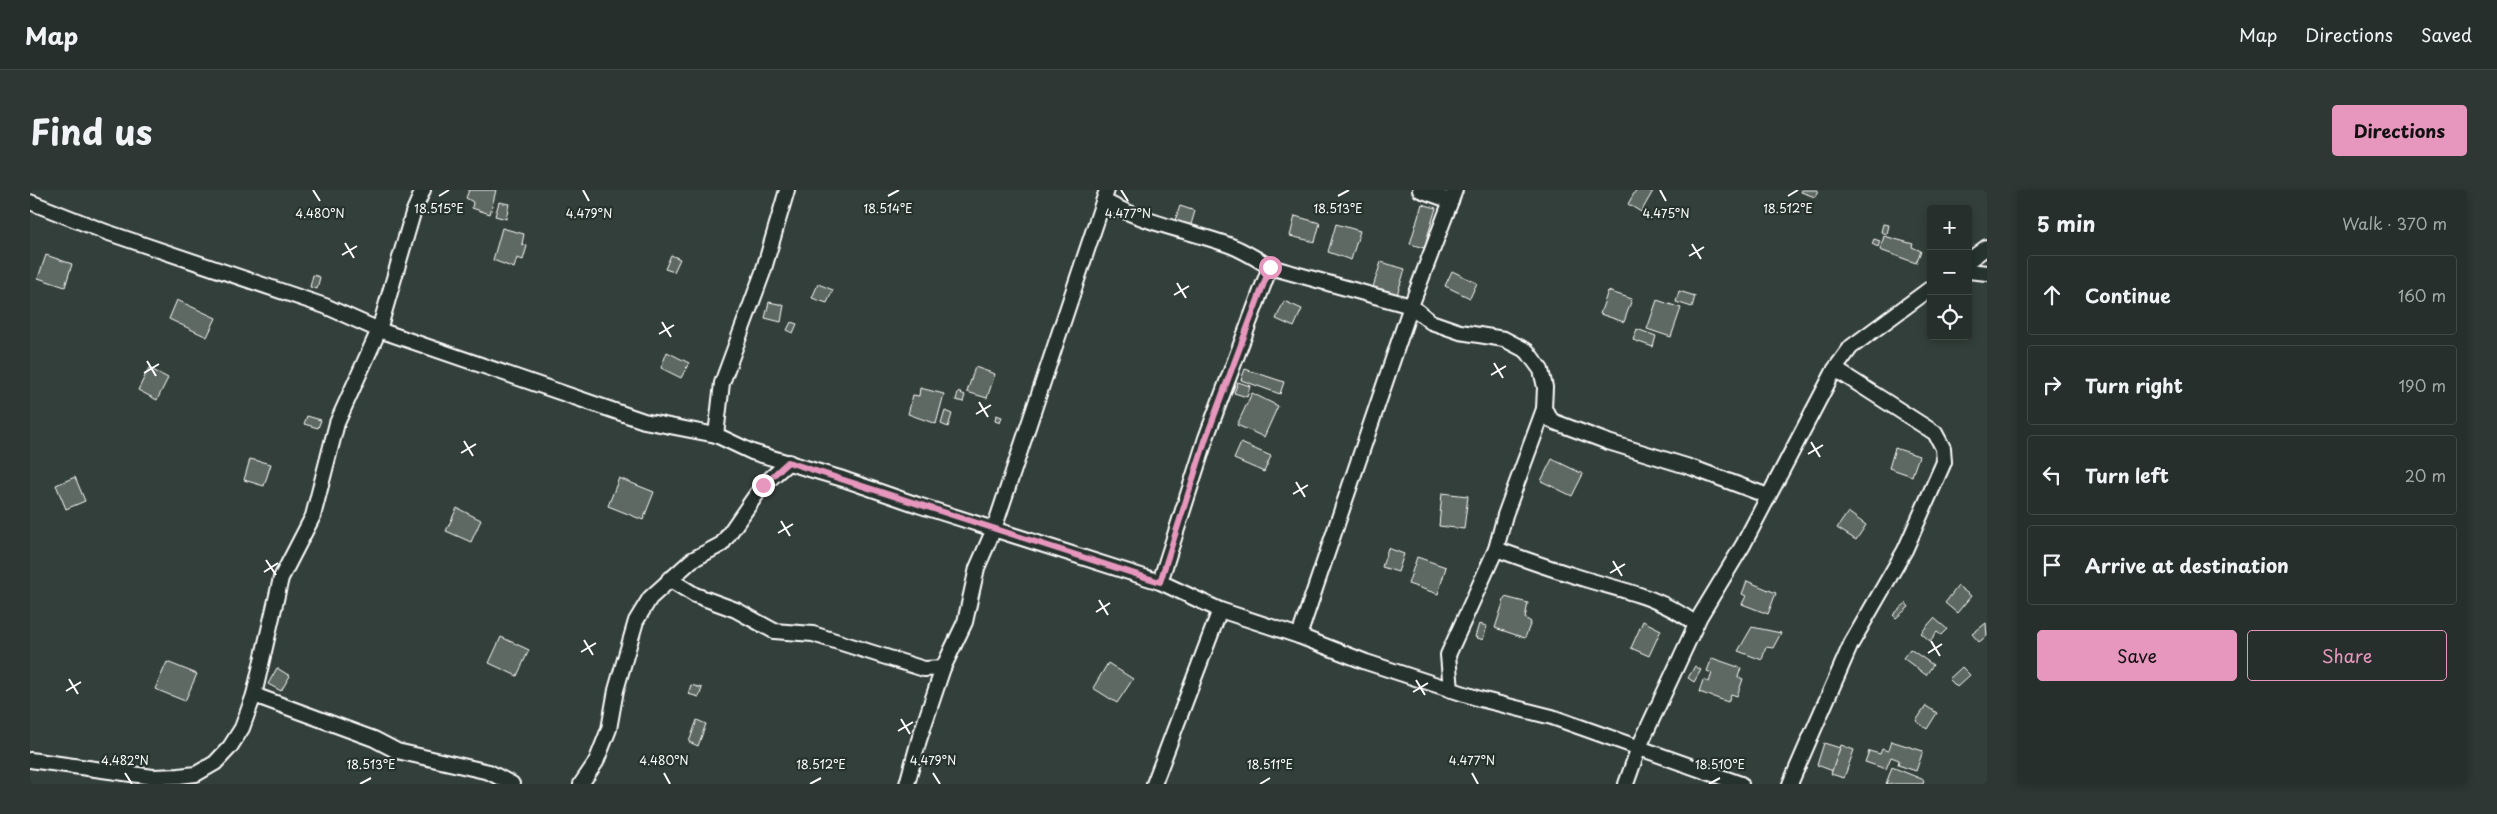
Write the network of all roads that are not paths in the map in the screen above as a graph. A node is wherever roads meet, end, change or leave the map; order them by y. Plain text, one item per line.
1 (423, 190) edge
2 (787, 190) edge
3 (1420, 190) edge
4 (1105, 195) edge
5 (1453, 195) edge
6 (30, 202) edge
7 (1987, 247) edge
8 (1972, 258) edge
9 (1270, 267) junction
10 (1972, 272) edge
11 (1987, 274) edge
12 (1927, 291) edge
13 (1411, 306) junction
14 (379, 330) junction
15 (1835, 369) junction
16 (1544, 409) junction
17 (716, 435) junction
18 (788, 462) junction
19 (1768, 496) junction
20 (994, 529) junction
21 (1496, 549) junction
22 (669, 579) junction
23 (1160, 582) junction
24 (1220, 610) junction
25 (1696, 624) junction
26 (1299, 636) junction
27 (943, 668) junction
28 (1451, 690) junction
29 (254, 695) junction
30 (1639, 747) junction
31 (30, 760) edge
32 (512, 784) edge
33 (581, 784) edge
34 (907, 784) edge
35 (1154, 784) edge
36 (1626, 784) edge
37 (1740, 784) edge
38 (1790, 784) edge

1 - 14 street
2 - 17 street
3 - 5 street
4 - 9 street
4 - 20 street
5 - 13 street
6 - 14 street
7 - 8 street
9 - 13 street
9 - 23 street
10 - 11 street
12 - 15 street
13 - 16 street
13 - 26 street
14 - 17 street
14 - 29 street
15 - 19 street
15 - 38 street
16 - 19 street
16 - 21 street
17 - 18 street
18 - 20 street
18 - 22 street
19 - 25 street
20 - 23 street
20 - 27 street
21 - 25 street
21 - 28 street
22 - 27 street
22 - 33 street
23 - 24 street
24 - 26 street
24 - 35 street
25 - 30 street
26 - 28 street
27 - 34 street
28 - 30 street
29 - 31 street
29 - 32 street
30 - 36 street
30 - 37 street

